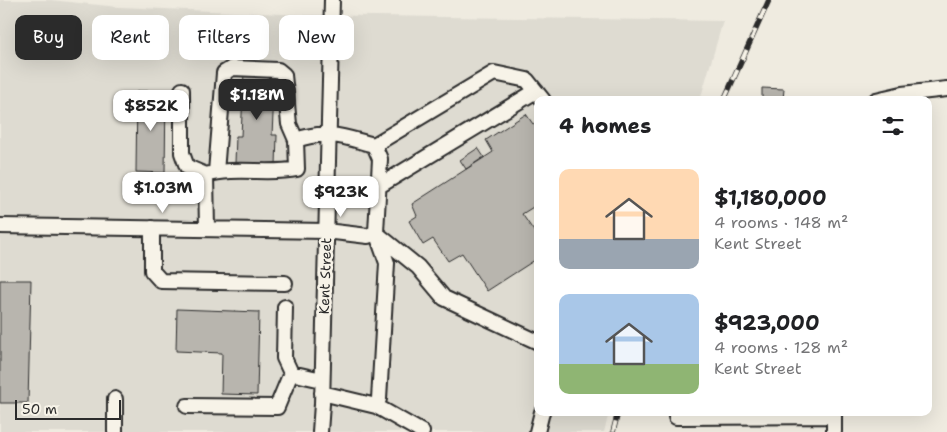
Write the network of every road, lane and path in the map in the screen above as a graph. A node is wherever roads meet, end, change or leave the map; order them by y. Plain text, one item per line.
1 (332, 0) edge
2 (947, 89) edge
3 (182, 90) dead end
4 (540, 95) edge
5 (893, 96) edge
6 (534, 98) edge
7 (328, 134) junction
8 (296, 140) junction
9 (374, 145) junction
10 (211, 174) junction
11 (379, 186) junction
12 (0, 226) edge
13 (152, 228) junction
14 (207, 229) junction
15 (326, 231) junction
16 (376, 232) junction
17 (284, 283) dead end
18 (285, 307) dead end
19 (534, 340) edge
20 (291, 373) junction
21 (322, 386) junction
22 (115, 399) dead end
23 (187, 406) dead end
24 (376, 406) junction
25 (541, 416) edge
26 (834, 416) edge
27 (115, 432) edge
28 (320, 432) edge
29 (422, 432) edge
30 (537, 432) edge
31 (834, 432) edge

1 - 7 street, Kent Street
2 - 5 street
3 - 10 street
4 - 9 street
6 - 11 street
7 - 8 street
7 - 9 street
7 - 15 street, Kent Street
8 - 10 street
8 - 10 street
9 - 11 street
10 - 14 street
11 - 16 street
12 - 13 street
13 - 14 street
13 - 17 street
14 - 15 street
15 - 16 street
15 - 21 street, Kent Street
16 - 19 street
16 - 24 street
18 - 20 street
20 - 21 street
20 - 23 street
21 - 24 street
21 - 28 street, Kent Street
22 - 27 street
24 - 29 street
25 - 30 street
26 - 31 street

